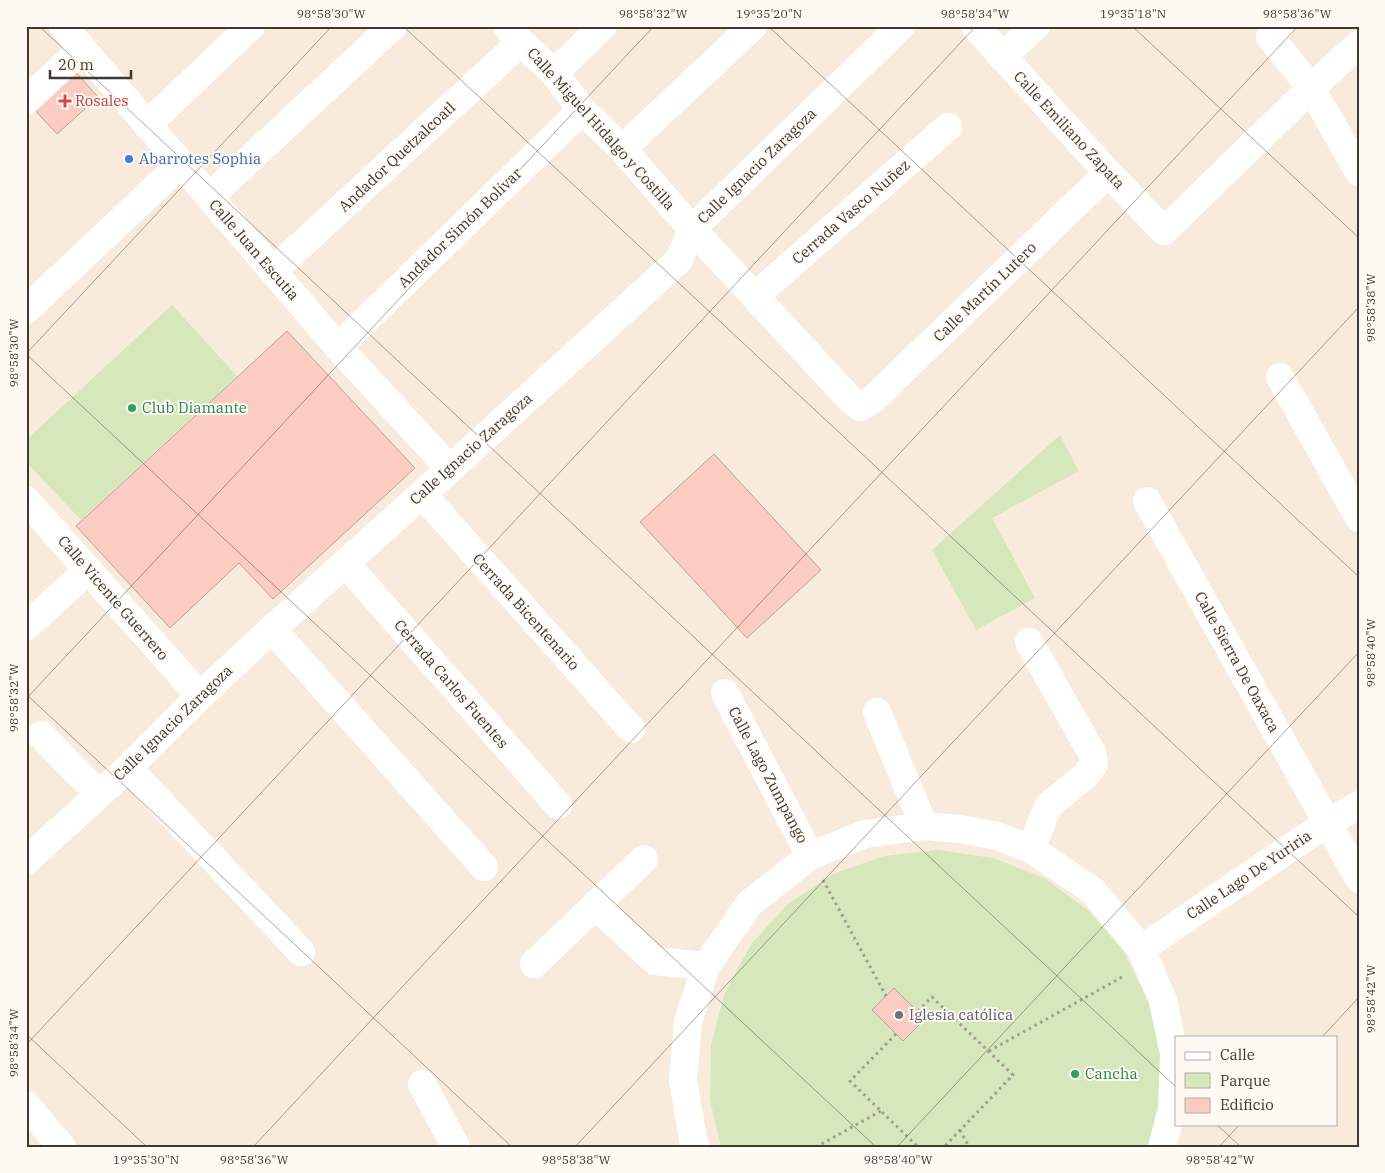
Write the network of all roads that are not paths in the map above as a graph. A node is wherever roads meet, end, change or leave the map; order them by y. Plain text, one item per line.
1 (63, 26) edge
2 (251, 26) edge
3 (393, 26) edge
4 (603, 26) edge
5 (753, 26) edge
6 (902, 26) edge
7 (975, 26) edge
8 (1036, 26) edge
9 (1280, 26) edge
10 (514, 34) edge
11 (1359, 44) edge
12 (82, 49) junction
13 (1002, 57) junction
14 (554, 73) junction
15 (1311, 88) junction
16 (26, 101) edge
17 (582, 110) junction
18 (147, 125) junction
19 (948, 128) dead end
20 (622, 150) junction
21 (180, 164) junction
22 (1359, 172) edge
23 (1108, 173) junction
24 (209, 197) junction
25 (692, 229) junction
26 (272, 271) junction
27 (755, 296) junction
28 (26, 310) edge
29 (338, 347) junction
30 (1280, 377) dead end
31 (860, 407) joint
32 (450, 469) junction
33 (422, 494) junction
34 (26, 500) edge
35 (1147, 501) dead end
36 (1359, 518) edge
37 (345, 563) junction
38 (88, 570) junction
39 (26, 627) edge
40 (272, 628) junction
41 (1029, 642) dead end
42 (725, 693) dead end
43 (200, 696) junction
44 (877, 712) dead end
45 (631, 729) dead end
46 (40, 735) dead end
47 (128, 768) junction
48 (100, 794) junction
49 (558, 805) dead end
50 (1359, 805) edge
51 (1327, 823) junction
52 (924, 826) junction
53 (1031, 849) junction
54 (810, 856) junction
55 (644, 859) dead end
56 (26, 861) edge
57 (484, 867) dead end
58 (1359, 879) edge
59 (595, 906) junction
60 (301, 952) dead end
61 (1144, 956) junction
62 (534, 964) dead end
63 (706, 966) junction
64 (422, 1084) dead end
65 (26, 1105) edge
66 (62, 1147) edge
67 (456, 1147) edge
68 (696, 1147) edge
69 (1162, 1147) edge

1 - 12 street, Calle Juan Escutia
2 - 18 street
3 - 24 street
4 - 14 street
5 - 20 street
6 - 25 street, Calle Ignacio Zaragoza
7 - 13 street, Calle Emiliano Zapata
8 - 13 street
9 - 15 street
10 - 14 street, Calle Miguel Hidalgo y Costilla
10 - 26 street, Andador Quetzalcoatl
11 - 15 street
12 - 16 street
12 - 18 street, Calle Juan Escutia
13 - 23 street, Calle Emiliano Zapata
14 - 17 street, Calle Miguel Hidalgo y Costilla
15 - 22 street
15 - 23 street, Calle Emiliano Zapata
17 - 20 street, Calle Miguel Hidalgo y Costilla
17 - 29 street, Andador Simón Bolívar
18 - 21 street, Calle Juan Escutia
19 - 27 street, Cerrada Vasco Nuñez
20 - 25 street, Calle Miguel Hidalgo y Costilla
21 - 24 street, Calle Juan Escutia
21 - 28 street
23 - 31 street, Calle Martín Lutero
24 - 26 street, Calle Juan Escutia
25 - 27 street, Calle Miguel Hidalgo y Costilla
25 - 32 street, Calle Ignacio Zaragoza
26 - 29 street, Calle Juan Escutia
27 - 31 street, Calle Miguel Hidalgo y Costilla
29 - 32 street, Calle Juan Escutia
30 - 36 street
32 - 33 street, Calle Ignacio Zaragoza
33 - 37 street, Calle Ignacio Zaragoza
33 - 45 street, Cerrada Bicentenario
34 - 38 street, Calle Vicente Guerrero
35 - 51 street, Calle Sierra De Oaxaca
37 - 40 street, Calle Ignacio Zaragoza
37 - 49 street, Cerrada Carlos Fuentes
38 - 39 street
38 - 43 street, Calle Vicente Guerrero
40 - 43 street, Calle Ignacio Zaragoza
40 - 57 street
41 - 53 street
42 - 54 street, Calle Lago Zumpango
43 - 47 street, Calle Ignacio Zaragoza
44 - 52 street
46 - 48 street
47 - 48 street, Calle Ignacio Zaragoza
47 - 60 street
48 - 56 street, Calle Ignacio Zaragoza
50 - 51 street, Calle Lago De Yuriria
51 - 58 street, Calle Sierra De Oaxaca
51 - 61 street, Calle Lago De Yuriria
52 - 53 street
52 - 54 street
53 - 61 street
54 - 63 street
55 - 59 street
59 - 62 street
59 - 63 street
61 - 69 street
63 - 68 street
64 - 67 street
65 - 66 street

